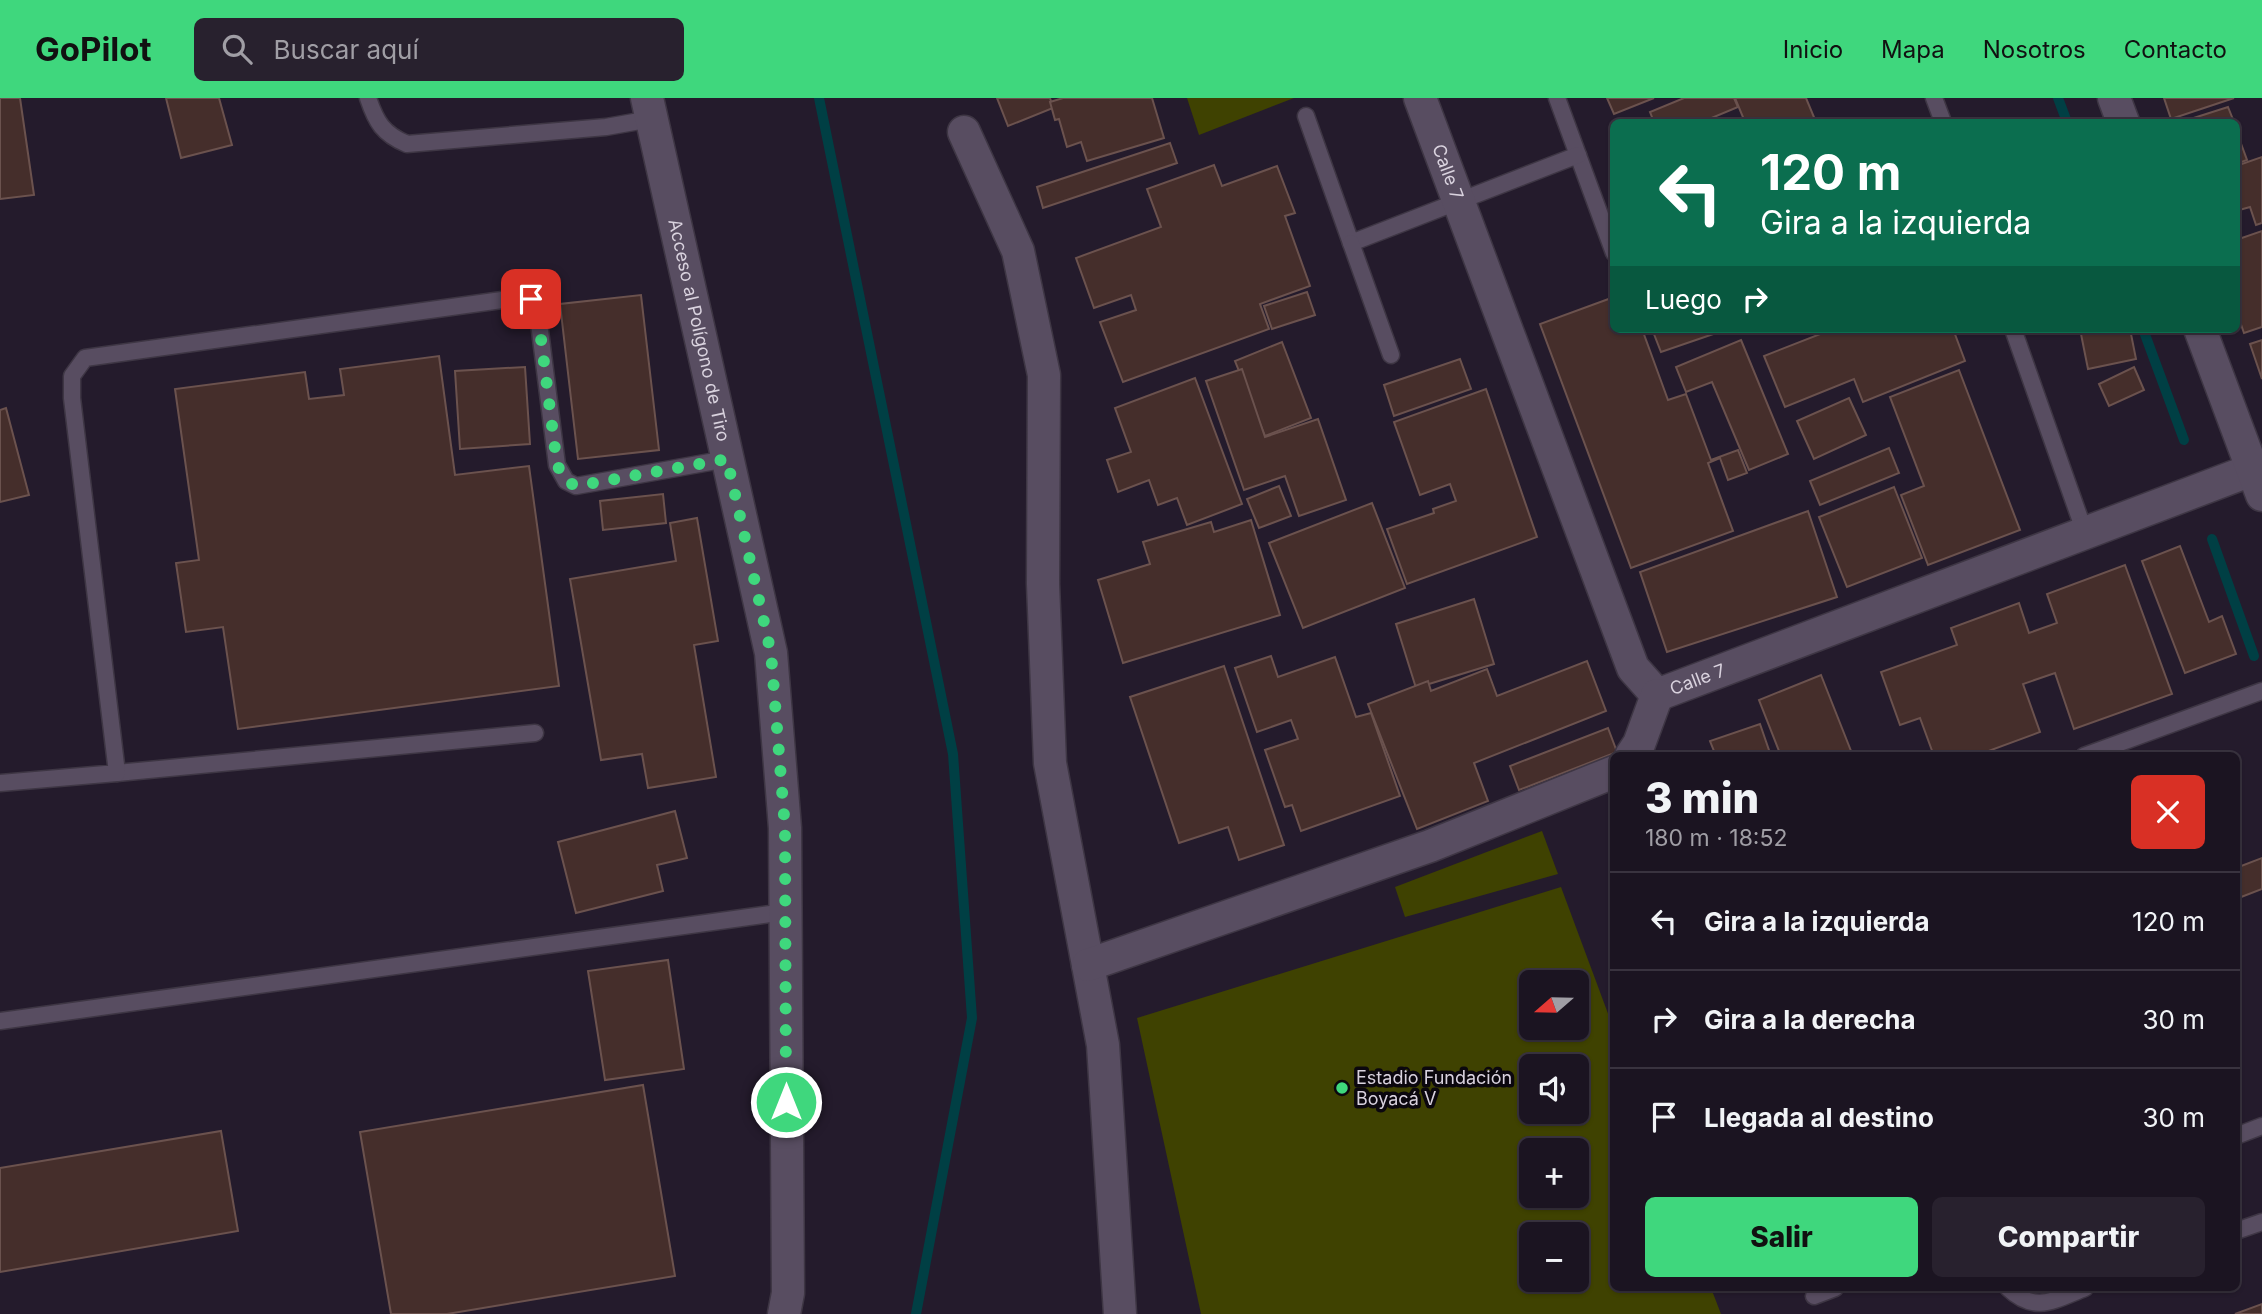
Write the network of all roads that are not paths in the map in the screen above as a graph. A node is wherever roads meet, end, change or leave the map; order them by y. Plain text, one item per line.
1 (368, 98) edge
2 (1420, 98) edge
3 (1557, 98) edge
4 (1934, 98) edge
5 (2114, 98) edge
6 (649, 109) edge
7 (1306, 116) dead end
8 (1943, 119) edge
9 (2122, 119) edge
10 (964, 132) dead end
11 (1578, 155) junction
12 (1458, 201) junction
13 (1610, 242) edge
14 (1351, 243) junction
15 (2014, 333) edge
16 (2202, 333) edge
17 (1391, 355) dead end
18 (727, 459) junction
19 (2259, 477) edge
20 (2085, 533) junction
21 (2262, 691) edge
22 (1657, 695) junction
23 (535, 733) dead end
24 (1634, 752) edge
25 (2095, 752) edge
26 (117, 773) junction
27 (1610, 774) edge
28 (0, 783) edge
29 (785, 912) junction
30 (1088, 965) junction
31 (0, 1021) edge
32 (2262, 1126) edge
33 (2240, 1134) edge
34 (2262, 1222) edge
35 (2240, 1230) edge
36 (1827, 1291) edge
37 (2011, 1291) edge
38 (2077, 1291) edge
39 (1814, 1296) dead end
40 (784, 1314) edge
41 (1120, 1314) edge

1 - 6 lane
2 - 12 street, Calle 7
3 - 11 lane
4 - 8 lane
5 - 9 street
6 - 18 street, Acceso al Polígono de Tiro
7 - 14 lane
10 - 30 street
11 - 12 lane
11 - 13 lane
12 - 14 lane
12 - 22 street, Calle 7
14 - 17 lane
15 - 20 lane
16 - 19 street
18 - 26 lane
18 - 29 street, Acceso al Polígono de Tiro
19 - 20 street, Calle 7
20 - 22 street, Calle 7
21 - 25 lane
22 - 24 street
23 - 26 lane
26 - 28 lane
27 - 30 street
29 - 31 lane
29 - 40 street, Acceso al Polígono de Tiro
30 - 41 street
32 - 33 lane
34 - 35 lane
36 - 39 lane
37 - 38 lane

